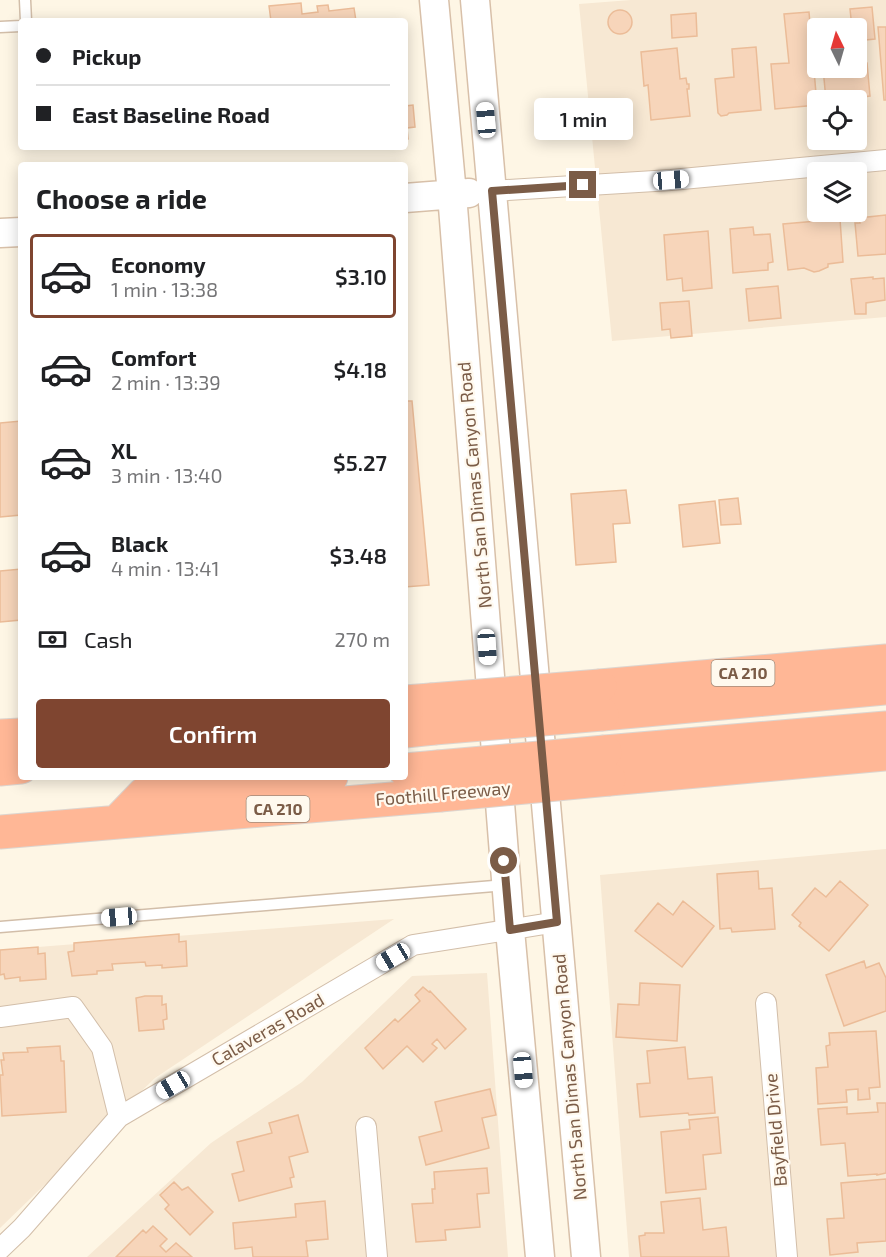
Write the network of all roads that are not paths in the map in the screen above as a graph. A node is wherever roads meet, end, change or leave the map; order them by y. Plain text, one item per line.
1 (25, 0) edge
2 (434, 0) edge
3 (475, 0) edge
4 (26, 18) edge
5 (18, 26) edge
6 (0, 27) edge
7 (886, 160) edge
8 (492, 191) junction
9 (452, 194) junction
10 (408, 198) edge
11 (18, 232) edge
12 (0, 234) edge
13 (886, 660) edge
14 (886, 688) edge
15 (601, 700) junction
16 (419, 716) edge
17 (886, 728) edge
18 (18, 735) edge
19 (0, 736) edge
20 (886, 754) edge
21 (18, 766) edge
22 (607, 766) junction
23 (0, 768) edge
24 (408, 771) edge
25 (298, 780) edge
26 (439, 781) junction
27 (117, 822) junction
28 (0, 832) edge
29 (506, 885) junction
30 (557, 922) junction
31 (0, 927) edge
32 (510, 930) junction
33 (766, 1003) dead end
34 (0, 1017) edge
35 (119, 1117) junction
36 (366, 1127) dead end
37 (0, 1249) edge
38 (377, 1257) edge
39 (540, 1257) edge
40 (586, 1257) edge
41 (787, 1257) edge

1 - 4 lane
2 - 9 main road, North San Dimas Canyon Road
3 - 8 main road, North San Dimas Canyon Road
5 - 6 lane
7 - 8 street
8 - 9 main road
8 - 30 main road, North San Dimas Canyon Road
9 - 10 main road
9 - 29 main road, North San Dimas Canyon Road
11 - 12 main road
13 - 15 highway, CA 210
14 - 15 highway
15 - 16 highway, CA 210, bridge
17 - 22 highway
18 - 19 highway
20 - 22 highway, Foothill Freeway / CA 210
21 - 23 highway
22 - 26 highway, Foothill Freeway / CA 210, bridge
24 - 26 highway
25 - 27 highway
26 - 27 highway, Foothill Freeway / CA 210
27 - 28 highway, Foothill Freeway / CA 210
29 - 31 lane
29 - 32 main road, North San Dimas Canyon Road
30 - 32 street, Calaveras Road
30 - 40 main road, North San Dimas Canyon Road
32 - 35 street, Calaveras Road
32 - 39 main road, North San Dimas Canyon Road
33 - 41 street, Bayfield Drive
34 - 35 street
35 - 37 street, Calaveras Road
36 - 38 street

